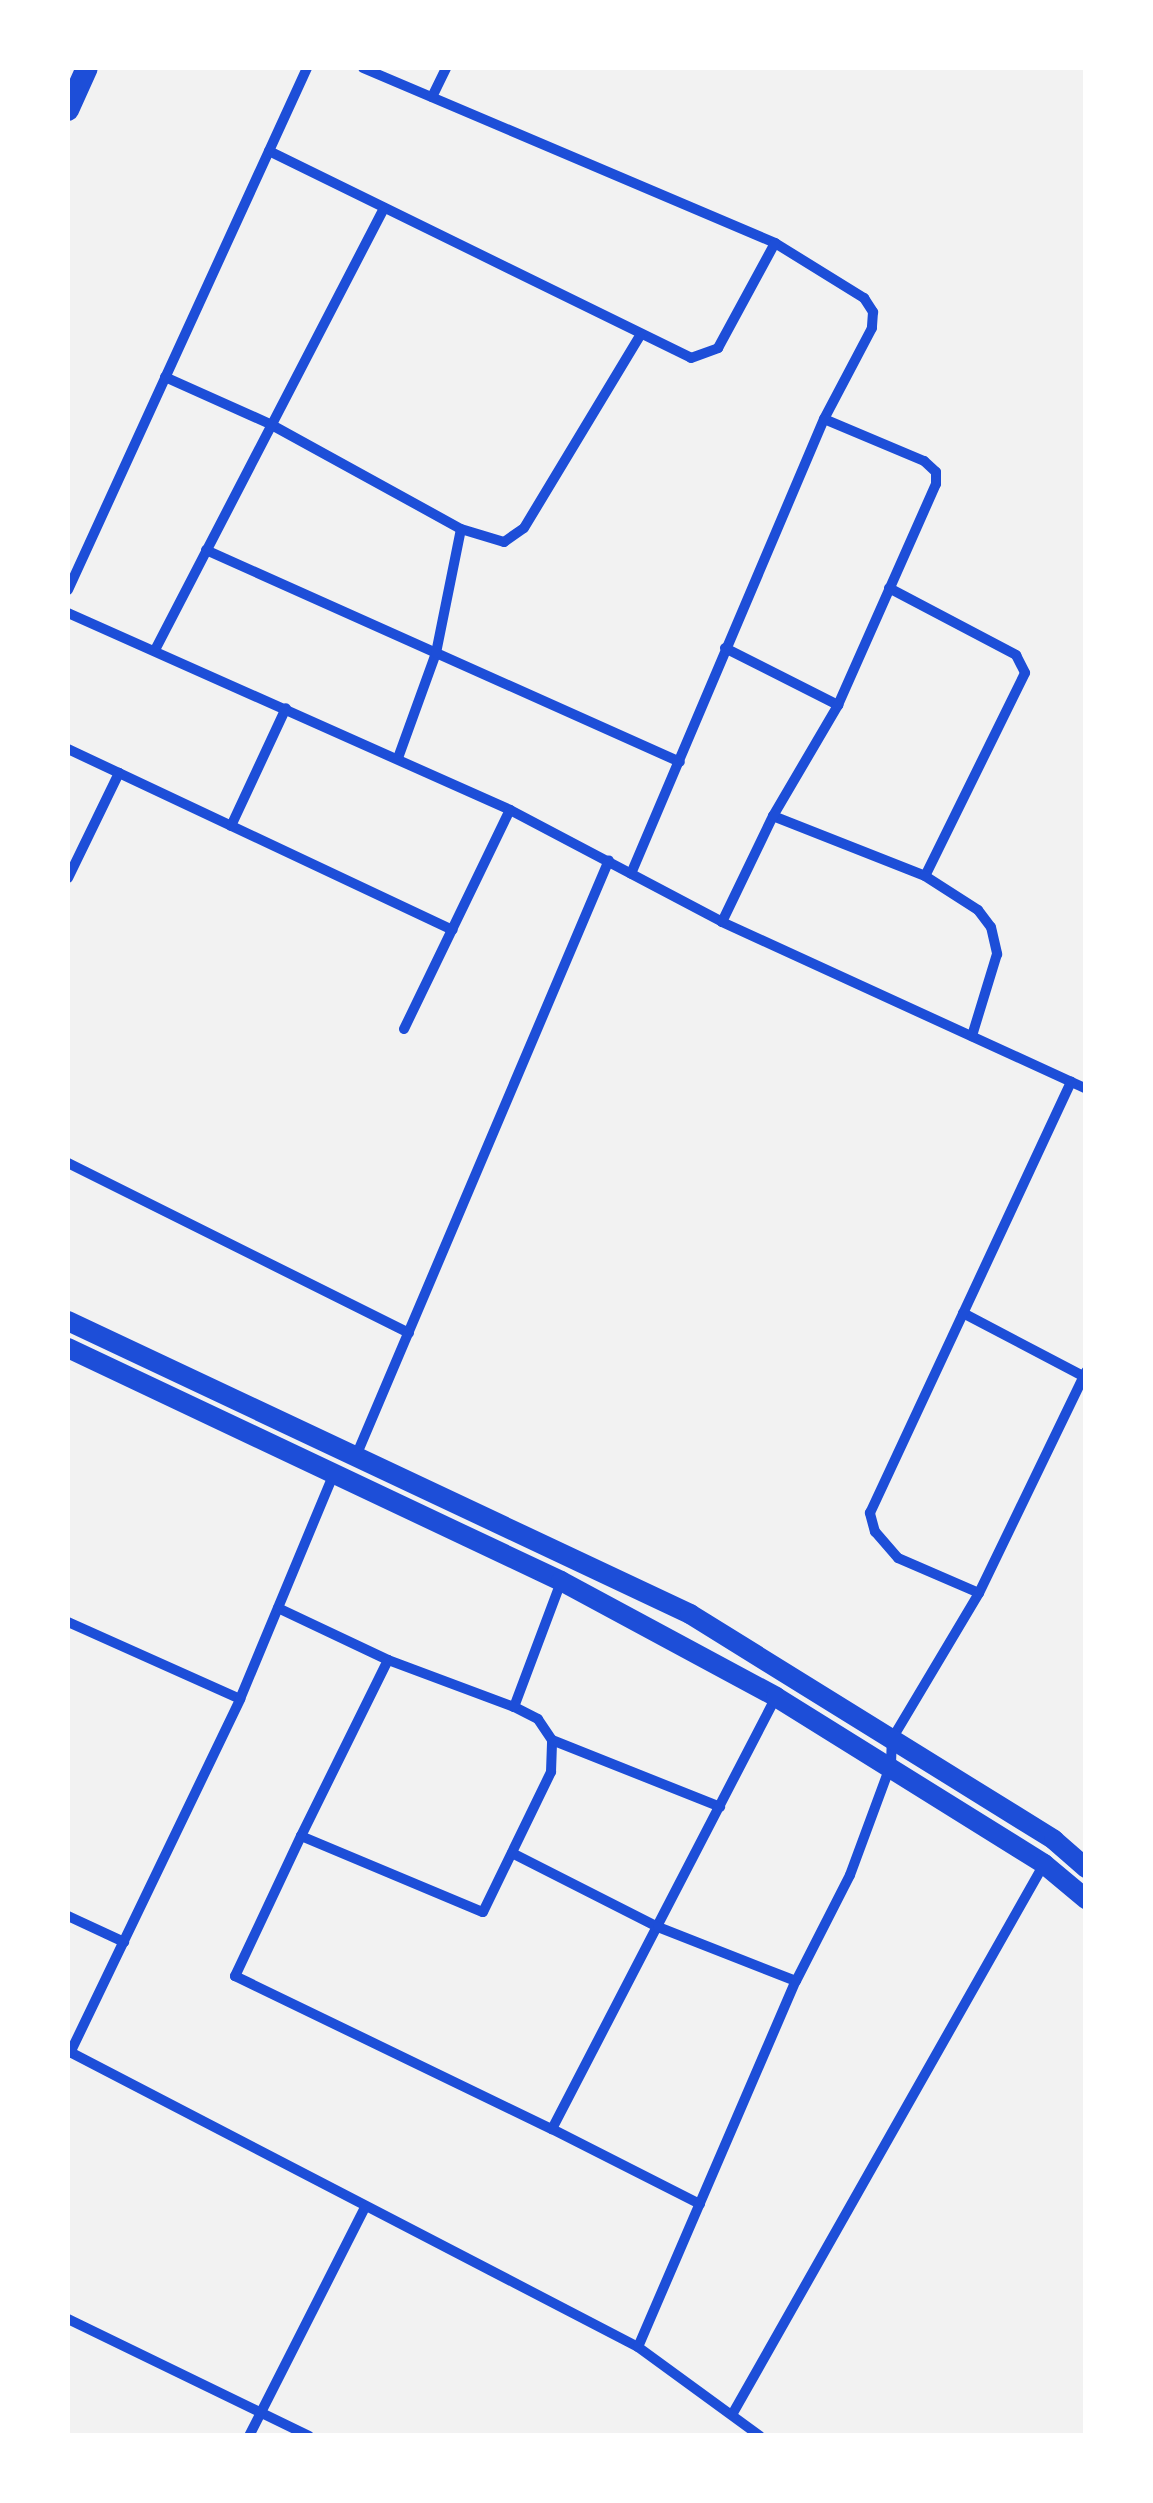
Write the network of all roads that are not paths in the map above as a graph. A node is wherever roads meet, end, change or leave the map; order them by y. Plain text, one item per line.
1 (87, 68) edge
2 (307, 68) edge
3 (362, 68) edge
4 (446, 68) edge
5 (432, 97) junction
6 (68, 110) edge
7 (269, 151) junction
8 (384, 208) junction
9 (776, 243) junction
10 (640, 336) junction
11 (165, 378) junction
12 (824, 419) junction
13 (270, 424) junction
14 (461, 529) junction
15 (206, 550) junction
16 (889, 588) junction
17 (68, 590) edge
18 (68, 613) edge
19 (725, 648) junction
20 (155, 650) junction
21 (436, 653) junction
22 (838, 705) junction
23 (286, 708) junction
24 (68, 750) edge
25 (398, 758) junction
26 (680, 762) junction
27 (119, 774) junction
28 (510, 810) junction
29 (772, 816) junction
30 (231, 826) junction
31 (609, 860) junction
32 (631, 874) junction
33 (925, 876) junction
34 (68, 878) edge
35 (722, 922) junction
36 (452, 930) junction
37 (404, 1030) dead end
38 (972, 1036) junction
39 (1071, 1082) junction
40 (1086, 1089) edge
41 (68, 1163) edge
42 (963, 1313) junction
43 (68, 1321) edge
44 (409, 1333) junction
45 (68, 1348) edge
46 (1084, 1374) edge
47 (356, 1457) junction
48 (334, 1473) junction
49 (561, 1581) junction
50 (980, 1594) junction
51 (278, 1608) junction
52 (68, 1622) edge
53 (388, 1660) junction
54 (776, 1697) junction
55 (240, 1699) junction
56 (514, 1707) junction
57 (892, 1739) junction
58 (552, 1740) junction
59 (891, 1764) junction
60 (720, 1807) junction
61 (301, 1836) junction
62 (512, 1853) junction
63 (1044, 1864) junction
64 (1086, 1868) edge
65 (1086, 1899) edge
66 (68, 1916) edge
67 (658, 1928) junction
68 (124, 1942) junction
69 (796, 1981) junction
70 (69, 2052) edge
71 (552, 2128) junction
72 (700, 2204) junction
73 (365, 2207) junction
74 (68, 2319) edge
75 (638, 2348) junction
76 (260, 2410) junction
77 (734, 2413) junction
78 (250, 2436) edge
79 (309, 2436) edge
80 (760, 2436) edge

1 - 6 highway
2 - 7 street
3 - 5 street
4 - 5 street
5 - 9 street
7 - 8 street
7 - 11 street
8 - 10 street
8 - 13 street
9 - 10 street
9 - 12 street
10 - 14 street
11 - 13 street
11 - 17 street
12 - 16 street
12 - 19 street
13 - 14 street
13 - 15 street
14 - 21 street
15 - 20 street
15 - 21 street
16 - 22 street
16 - 33 street
18 - 20 street
19 - 22 street
19 - 26 street
20 - 23 street
21 - 25 street
21 - 26 street
22 - 29 street
23 - 25 street
23 - 30 street
24 - 27 street
25 - 28 street
26 - 32 street
27 - 30 street
27 - 34 street
28 - 31 street
28 - 36 street
29 - 33 street
29 - 35 street
30 - 36 street
31 - 32 street
31 - 44 street
32 - 35 street
33 - 38 street
35 - 38 street
36 - 37 street
38 - 39 street
39 - 40 street
39 - 42 street
41 - 44 street
42 - 46 street
42 - 50 street
43 - 47 main road
44 - 47 street
45 - 48 main road
46 - 50 street
47 - 57 main road
48 - 49 main road
48 - 51 street
49 - 54 main road
49 - 56 street
50 - 57 street
51 - 53 street
51 - 55 street
52 - 55 street
53 - 56 street
53 - 61 street
54 - 59 main road
54 - 60 street
55 - 68 street
56 - 58 street
57 - 59 street
57 - 64 main road
58 - 60 street
58 - 62 street
59 - 63 main road
59 - 69 street
60 - 67 street
61 - 62 street
61 - 71 street
62 - 67 street
63 - 65 main road
63 - 77 street
66 - 68 street
67 - 69 street
67 - 71 street
68 - 70 street
69 - 72 street
70 - 73 street
71 - 72 street
72 - 75 street
73 - 75 street
73 - 76 street
74 - 76 street
75 - 77 street
76 - 78 street
76 - 79 street
77 - 80 street

